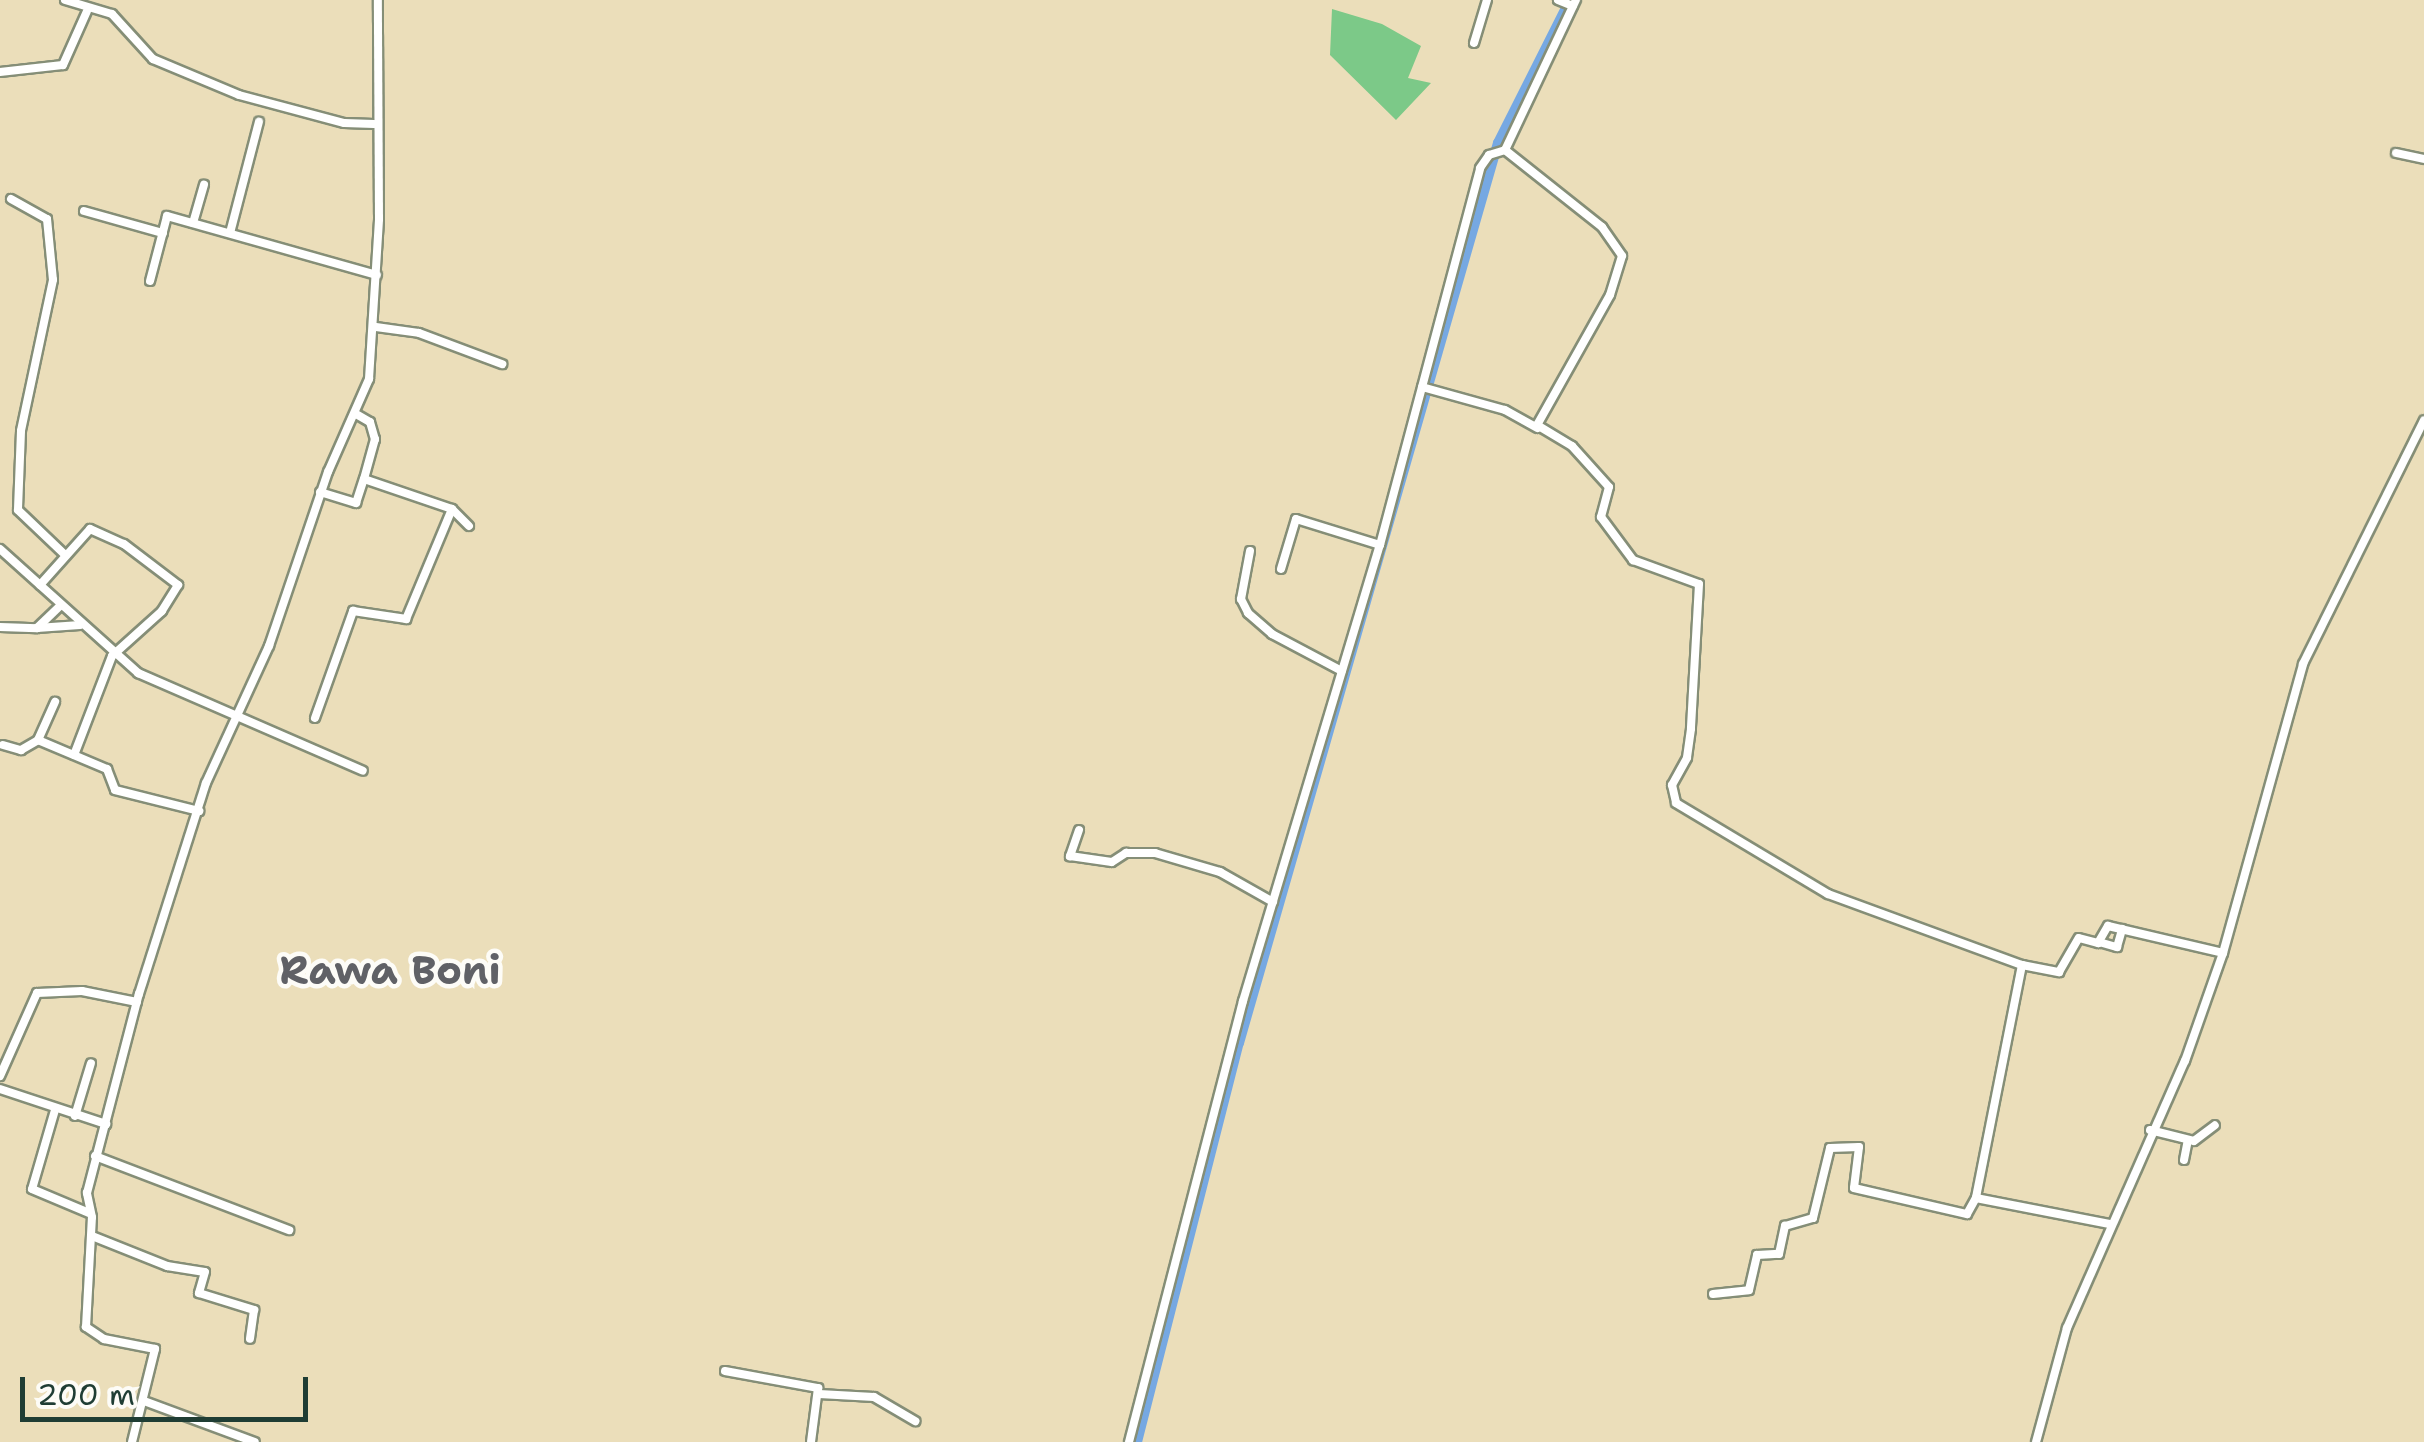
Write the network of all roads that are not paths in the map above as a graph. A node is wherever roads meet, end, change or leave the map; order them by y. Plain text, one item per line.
1 (65, 0) edge
2 (378, 0) edge
3 (1487, 0) edge
4 (1568, 3) edge
5 (87, 11) junction
6 (1474, 44) dead end
7 (0, 72) edge
8 (259, 122) dead end
9 (374, 124) junction
10 (1497, 153) junction
11 (2396, 153) dead end
12 (2424, 158) edge
13 (204, 185) dead end
14 (11, 199) dead end
15 (84, 211) dead end
16 (193, 223) junction
17 (163, 232) junction
18 (230, 233) junction
19 (377, 275) junction
20 (150, 281) dead end
21 (376, 327) junction
22 (502, 364) dead end
23 (1427, 389) junction
24 (356, 414) junction
25 (2424, 420) edge
26 (1537, 428) junction
27 (364, 479) junction
28 (320, 492) junction
29 (452, 510) junction
30 (468, 526) dead end
31 (1380, 545) junction
32 (0, 548) edge
33 (1250, 551) dead end
34 (64, 554) junction
35 (1282, 568) dead end
36 (40, 585) junction
37 (60, 606) junction
38 (80, 626) junction
39 (0, 627) edge
40 (36, 628) junction
41 (112, 656) junction
42 (1342, 671) junction
43 (55, 702) dead end
44 (234, 717) junction
45 (315, 718) dead end
46 (38, 740) junction
47 (2, 745) dead end
48 (74, 755) junction
49 (363, 771) dead end
50 (198, 811) junction
51 (1079, 830) dead end
52 (1273, 902) junction
53 (2122, 930) junction
54 (2099, 942) junction
55 (2223, 953) junction
56 (2022, 965) junction
57 (138, 1002) junction
58 (91, 1064) dead end
59 (0, 1076) edge
60 (0, 1089) edge
61 (55, 1110) junction
62 (76, 1116) junction
63 (106, 1124) junction
64 (2215, 1126) dead end
65 (2150, 1130) junction
66 (2188, 1140) junction
67 (96, 1156) junction
68 (2184, 1160) dead end
69 (1976, 1198) junction
70 (89, 1213) junction
71 (2110, 1224) junction
72 (289, 1230) dead end
73 (92, 1236) junction
74 (1713, 1294) dead end
75 (250, 1339) dead end
76 (725, 1370) dead end
77 (820, 1394) junction
78 (144, 1401) junction
79 (915, 1421) dead end
80 (132, 1442) edge
81 (255, 1442) edge
82 (811, 1442) edge
83 (1128, 1442) edge
84 (2036, 1442) edge

1 - 5 street
2 - 9 street
3 - 6 street
4 - 10 street
5 - 7 street
5 - 9 street
8 - 18 street
9 - 19 street
10 - 23 street
10 - 26 street
11 - 12 street
13 - 16 street
14 - 34 street
15 - 17 street
16 - 17 street
16 - 18 street
17 - 20 street
18 - 19 street
19 - 21 street
21 - 22 street
21 - 24 street
23 - 26 street
23 - 31 street
24 - 27 street
24 - 28 street
25 - 55 street
26 - 56 street
27 - 28 street
27 - 29 street
28 - 44 street
29 - 30 street
29 - 45 street
31 - 35 street
31 - 42 street
32 - 36 street
33 - 42 street
34 - 36 street
34 - 41 street
36 - 37 street
37 - 38 street
37 - 40 street
38 - 40 street
38 - 41 street
39 - 40 street
41 - 44 street
41 - 48 street
42 - 52 street
43 - 46 street
44 - 49 street
44 - 50 street
46 - 47 street
46 - 48 street
48 - 50 street
50 - 57 street
51 - 52 street
52 - 83 street
53 - 54 street
53 - 54 street
53 - 55 street
54 - 56 street
55 - 65 street
56 - 69 street
57 - 59 street
57 - 63 street
58 - 62 street
60 - 61 street
61 - 62 street
61 - 70 street
62 - 63 street
63 - 67 street
64 - 66 street
65 - 66 street
65 - 71 street
66 - 68 street
67 - 70 street
67 - 72 street
69 - 71 street
69 - 74 street
70 - 73 street
71 - 84 street
73 - 75 street
73 - 78 street
76 - 77 street
77 - 79 street
77 - 82 street
78 - 80 street
78 - 81 street

